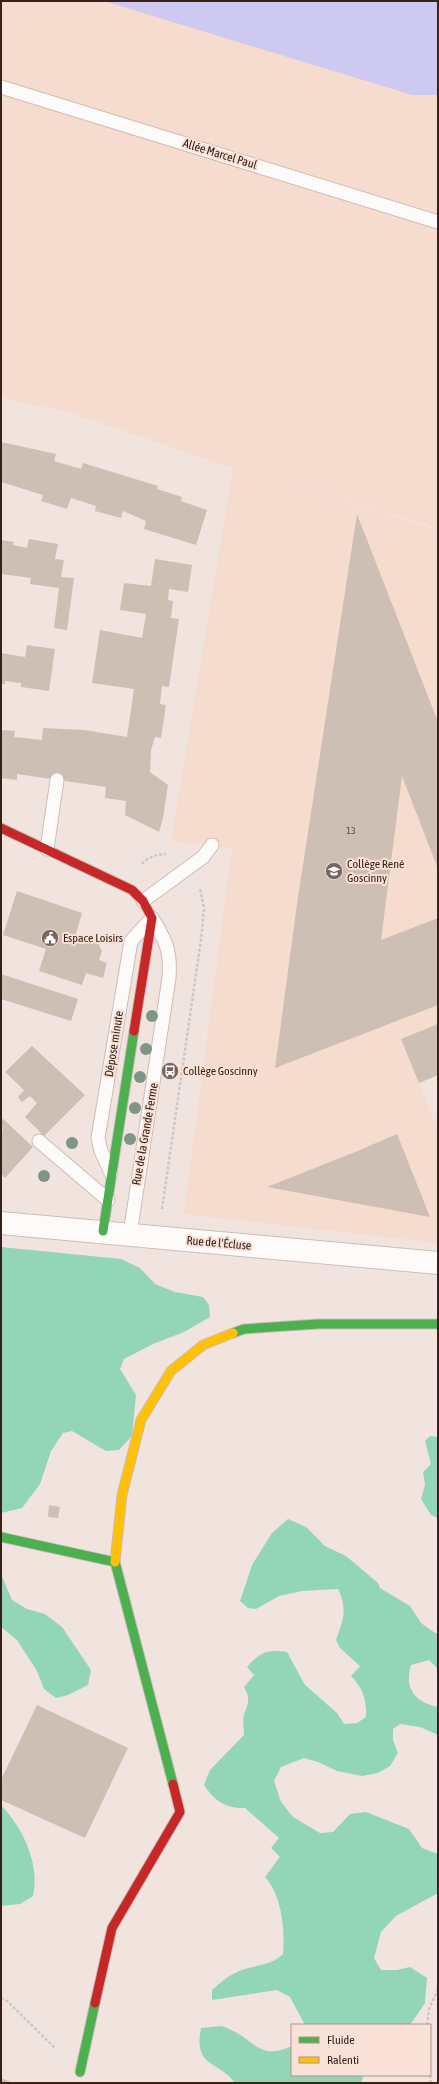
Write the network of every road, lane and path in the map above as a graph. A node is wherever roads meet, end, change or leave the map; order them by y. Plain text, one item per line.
1 (1, 87) edge
2 (438, 222) edge
3 (57, 780) dead end
4 (1, 828) edge
5 (212, 846) dead end
6 (47, 849) junction
7 (143, 901) junction
8 (152, 918) junction
9 (39, 1141) dead end
10 (112, 1174) junction
11 (108, 1200) junction
12 (1, 1223) edge
13 (103, 1231) junction
14 (130, 1234) junction
15 (438, 1263) edge
16 (438, 1324) edge
17 (1, 1537) edge
18 (115, 1562) junction
19 (438, 1989) edge
20 (1, 1998) edge
21 (427, 2024) edge
22 (80, 2072) joint

1 - 2 lane, Allée Marcel Paul
3 - 6 lane
4 - 6 street, Rue de la Grande Ferme
5 - 7 lane
6 - 7 street, Rue de la Grande Ferme
7 - 8 street, Rue de la Grande Ferme
8 - 10 street, Rue de la Grande Ferme
8 - 10 lane, Dépose minute
8 - 14 lane, Rue de la Grande Ferme
9 - 11 lane
10 - 11 street, Rue de la Grande Ferme
11 - 13 street, Rue de la Grande Ferme
12 - 13 street, Rue de l'Écluse
13 - 14 street, Rue de l'Écluse
14 - 15 street, Rue de l'Écluse
16 - 18 street
17 - 18 street
18 - 22 street
19 - 21 path
20 - 22 path

